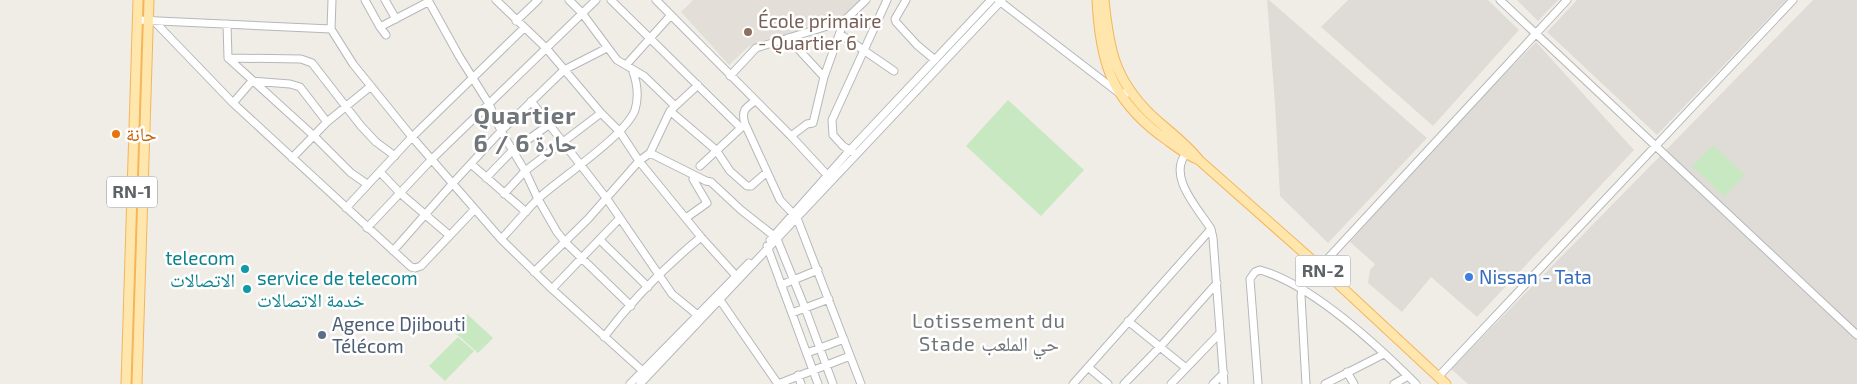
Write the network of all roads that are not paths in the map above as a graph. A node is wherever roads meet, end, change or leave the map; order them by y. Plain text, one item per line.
1 (138, 0) edge
2 (149, 0) edge
3 (332, 0) edge
4 (365, 0) edge
5 (385, 0) edge
6 (496, 0) edge
7 (538, 0) edge
8 (569, 0) edge
9 (596, 0) edge
10 (611, 0) edge
11 (656, 0) edge
12 (866, 0) edge
13 (887, 0) edge
14 (906, 0) edge
15 (991, 0) edge
16 (1097, 0) edge
17 (1104, 0) edge
18 (1500, 0) edge
19 (1567, 0) edge
20 (1793, 0) edge
21 (428, 1) edge
22 (1000, 1) edge
23 (582, 13) junction
24 (671, 16) junction
25 (396, 19) junction
26 (137, 20) junction
27 (152, 21) junction
28 (516, 21) junction
29 (844, 21) junction
30 (227, 24) junction
31 (380, 27) junction
32 (524, 28) junction
33 (331, 29) junction
34 (386, 34) dead end
35 (840, 34) junction
36 (1535, 34) junction
37 (649, 38) junction
38 (788, 38) junction
39 (546, 48) junction
40 (607, 48) junction
41 (864, 49) junction
42 (228, 58) junction
43 (935, 60) junction
44 (629, 67) junction
45 (564, 70) junction
46 (894, 71) dead end
47 (730, 76) junction
48 (926, 76) junction
49 (473, 77) junction
50 (824, 77) junction
51 (252, 81) junction
52 (698, 85) junction
53 (371, 86) junction
54 (1119, 93) junction
55 (1131, 93) junction
56 (532, 101) junction
57 (755, 101) junction
58 (232, 103) junction
59 (489, 104) junction
60 (347, 106) junction
61 (672, 108) junction
62 (602, 113) junction
63 (327, 122) junction
64 (550, 124) junction
65 (743, 126) junction
66 (501, 131) junction
67 (620, 132) junction
68 (314, 136) junction
69 (791, 136) junction
70 (412, 137) junction
71 (563, 142) junction
72 (1655, 146) junction
73 (512, 150) junction
74 (716, 150) junction
75 (850, 150) junction
76 (1187, 151) junction
77 (650, 152) junction
78 (857, 155) junction
79 (395, 156) junction
80 (292, 158) junction
81 (432, 159) junction
82 (639, 161) junction
83 (471, 164) junction
84 (580, 164) junction
85 (700, 166) dead end
86 (525, 171) junction
87 (380, 172) junction
88 (767, 172) junction
89 (696, 176) junction
90 (486, 178) junction
91 (830, 178) junction
92 (452, 183) junction
93 (367, 184) junction
94 (400, 193) junction
95 (504, 194) junction
96 (538, 199) junction
97 (607, 199) junction
98 (346, 208) junction
99 (474, 210) junction
100 (526, 212) junction
101 (426, 215) junction
102 (795, 216) junction
103 (620, 218) junction
104 (686, 218) junction
105 (367, 228) junction
106 (1211, 229) junction
107 (449, 235) junction
108 (701, 236) junction
109 (776, 238) junction
110 (501, 239) junction
111 (600, 240) junction
112 (565, 242) junction
113 (767, 247) junction
114 (393, 252) junction
115 (582, 259) junction
116 (1320, 267) junction
117 (818, 270) junction
118 (534, 272) junction
119 (659, 276) junction
120 (738, 278) junction
121 (794, 280) junction
122 (1217, 282) junction
123 (781, 285) junction
124 (648, 287) junction
125 (1302, 288) junction
126 (552, 289) junction
127 (829, 298) junction
128 (720, 300) junction
129 (631, 306) junction
130 (806, 308) junction
131 (792, 313) junction
132 (700, 317) junction
133 (1128, 321) junction
134 (1220, 333) junction
135 (1857, 336) edge
136 (604, 337) junction
137 (844, 339) junction
138 (820, 347) junction
139 (1160, 347) junction
140 (807, 353) junction
141 (1384, 354) junction
142 (850, 356) junction
143 (826, 365) junction
144 (1088, 367) junction
145 (1186, 368) junction
146 (813, 370) junction
147 (1348, 372) junction
148 (646, 373) junction
149 (1224, 373) junction
150 (798, 375) junction
151 (1408, 376) junction
152 (1438, 377) junction
153 (126, 384) edge
154 (137, 384) edge
155 (630, 384) edge
156 (640, 384) edge
157 (781, 384) edge
158 (801, 384) edge
159 (818, 384) edge
160 (833, 384) edge
161 (861, 384) edge
162 (1073, 384) edge
163 (1108, 384) edge
164 (1124, 384) edge
165 (1171, 384) edge
166 (1213, 384) edge
167 (1224, 384) edge
168 (1258, 384) edge
169 (1306, 384) edge
170 (1325, 384) edge
171 (1354, 384) edge
172 (1394, 384) edge
173 (1416, 384) edge
174 (1446, 384) edge

1 - 26 main road, RN-1
2 - 27 main road, RN-1
3 - 33 street
4 - 31 street
5 - 25 street
6 - 28 street
7 - 28 street
8 - 23 street
9 - 23 street
10 - 37 street
11 - 24 street
12 - 29 street
13 - 41 street
14 - 43 street
15 - 43 street
16 - 54 main road, RN-2
17 - 55 main road, RN-2
18 - 36 street
19 - 36 street
20 - 72 street
21 - 25 street
21 - 49 street
22 - 48 street
22 - 54 street
23 - 39 street
23 - 40 street
24 - 37 street
24 - 47 street
25 - 31 street
26 - 27 street
26 - 153 main road, RN-1
27 - 30 street
27 - 58 street
27 - 154 main road, RN-1
28 - 32 street
29 - 35 street
29 - 38 street
30 - 33 street
30 - 42 street
31 - 34 street
32 - 39 street
32 - 49 street
33 - 53 street
35 - 41 street
35 - 50 street
36 - 72 street
36 - 116 street
37 - 44 street
37 - 52 street
38 - 47 street
38 - 50 street
39 - 45 street
39 - 59 street
40 - 44 street
40 - 45 street
41 - 46 street
41 - 75 street
42 - 51 street
42 - 60 street
43 - 48 street
44 - 61 street
44 - 67 street
45 - 56 street
45 - 62 street
47 - 57 street
48 - 75 street
48 - 78 street
49 - 59 street
49 - 70 street
50 - 69 street
51 - 58 street
51 - 63 street
51 - 68 street
52 - 61 street
52 - 65 street
53 - 60 street
53 - 70 street
54 - 55 street
54 - 76 main road, RN-2
55 - 76 main road, RN-2
56 - 64 street
56 - 66 street
57 - 65 street
57 - 69 street
58 - 80 street
59 - 66 street
59 - 81 street
60 - 63 street
60 - 79 street
61 - 74 street
61 - 77 street
62 - 67 street
62 - 71 street
63 - 68 street
64 - 71 street
64 - 73 street
65 - 74 street
65 - 88 street
66 - 73 street
66 - 83 street
67 - 82 street
67 - 84 street
68 - 80 street
68 - 93 street
69 - 91 street
70 - 79 street
70 - 81 street
71 - 84 street
71 - 86 street
72 - 135 street
72 - 152 street
73 - 86 street
73 - 90 street
74 - 85 street
74 - 88 street
75 - 78 street
75 - 91 street
76 - 106 street
76 - 116 main road, RN-2
77 - 82 street
77 - 89 street
78 - 91 street
79 - 87 street
80 - 98 street
81 - 92 street
81 - 94 street
82 - 97 street
82 - 104 street
83 - 90 street
83 - 92 street
84 - 96 street
84 - 97 street
86 - 95 street
86 - 96 street
87 - 93 street
87 - 94 street
88 - 102 street
89 - 104 street
89 - 109 street
90 - 95 street
91 - 102 street
92 - 99 street
92 - 101 street
93 - 98 street
94 - 101 street
94 - 105 street
95 - 100 street
96 - 100 street
96 - 112 street
97 - 103 street
97 - 112 street
98 - 105 street
99 - 107 street
99 - 110 street
100 - 110 street
101 - 107 street
101 - 114 street
102 - 109 street
102 - 117 street
103 - 111 street
103 - 119 street
104 - 108 street
105 - 114 street
106 - 122 street
106 - 133 street
107 - 114 street
108 - 119 street
108 - 120 street
109 - 113 street
109 - 121 street
110 - 118 street
111 - 115 street
111 - 124 street
112 - 115 street
112 - 118 street
113 - 120 street
113 - 123 street
115 - 126 street
115 - 129 street
116 - 125 street
116 - 152 main road, RN-2
117 - 121 street
117 - 127 street
118 - 126 street
119 - 124 street
119 - 132 street
120 - 128 street
120 - 132 street
121 - 123 street
121 - 130 street
122 - 134 street
122 - 139 street
123 - 131 street
124 - 129 street
125 - 141 street
125 - 168 street
125 - 169 street
126 - 136 street
127 - 130 street
127 - 137 street
128 - 132 street
128 - 157 street
129 - 136 street
130 - 131 street
130 - 138 street
131 - 140 street
132 - 148 street
133 - 139 street
133 - 144 street
134 - 145 street
134 - 149 street
136 - 148 street
137 - 138 street
137 - 142 street
138 - 140 street
138 - 143 street
139 - 145 street
139 - 164 street
140 - 146 street
141 - 147 street
141 - 151 street
142 - 143 street
142 - 161 street
143 - 146 street
143 - 160 street
144 - 162 street
144 - 163 street
145 - 165 street
146 - 150 street
146 - 159 street
147 - 170 street
147 - 171 street
148 - 155 street
148 - 156 street
149 - 166 street
149 - 167 street
150 - 157 street
150 - 158 street
151 - 172 street
151 - 173 street
152 - 174 main road, RN-2

